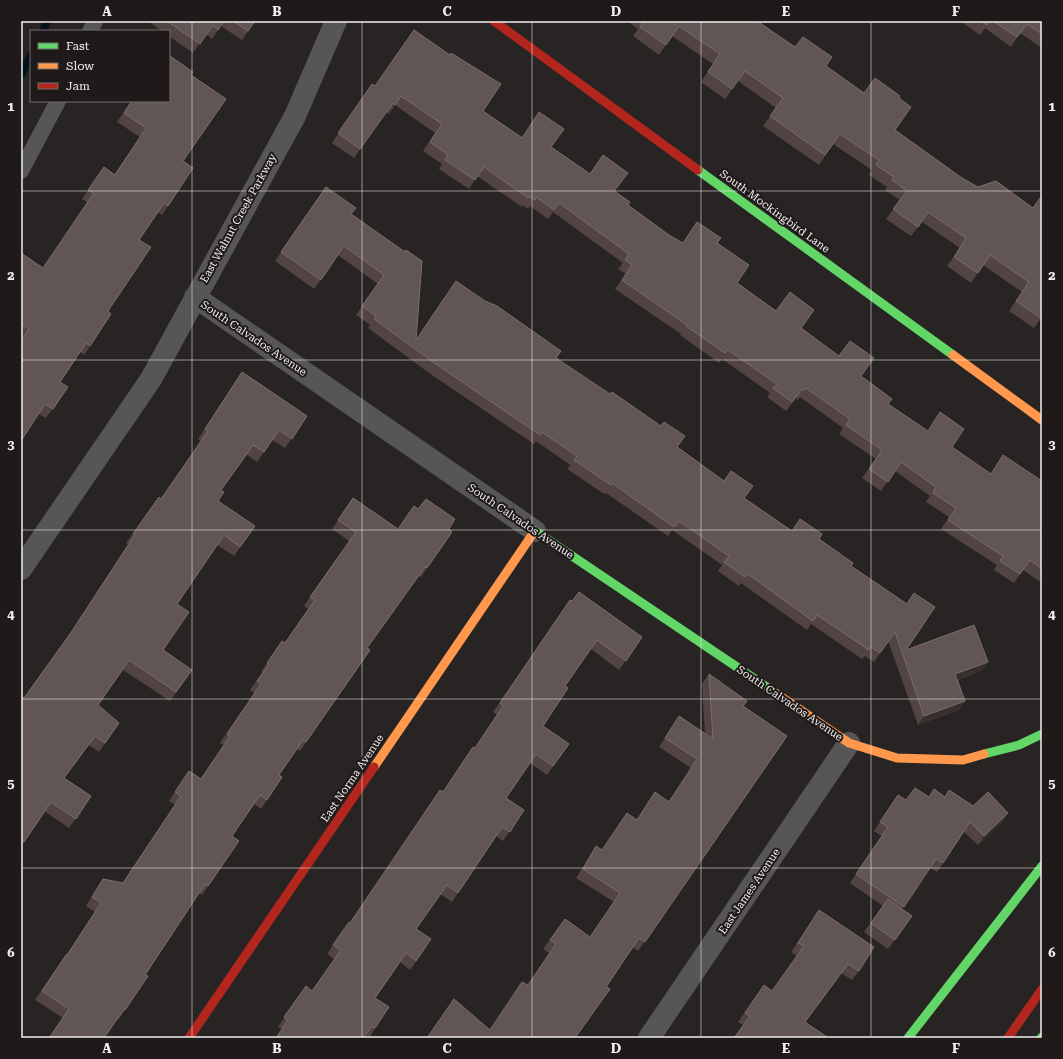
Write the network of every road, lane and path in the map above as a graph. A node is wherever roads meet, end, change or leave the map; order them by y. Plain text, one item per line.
1 (95, 21) edge
2 (336, 21) edge
3 (494, 21) edge
4 (90, 30) edge
5 (57, 102) edge
6 (21, 171) edge
7 (195, 297) junction
8 (1042, 420) edge
9 (535, 531) junction
10 (21, 569) edge
11 (1042, 734) edge
12 (849, 743) junction
13 (1042, 866) edge
14 (1042, 989) edge
15 (189, 1038) edge
16 (649, 1038) edge
17 (908, 1038) edge
18 (1008, 1038) edge

1 - 4 lane
2 - 7 street, East Walnut Creek Parkway
3 - 8 main road, South Mockingbird Lane
5 - 6 lane
7 - 9 street, South Calvados Avenue
7 - 10 street, East Walnut Creek Parkway
9 - 12 main road, South Calvados Avenue
9 - 15 main road, East Norma Avenue
11 - 12 main road, South Calvados Avenue
12 - 16 street, East James Avenue
13 - 17 main road
14 - 18 main road

